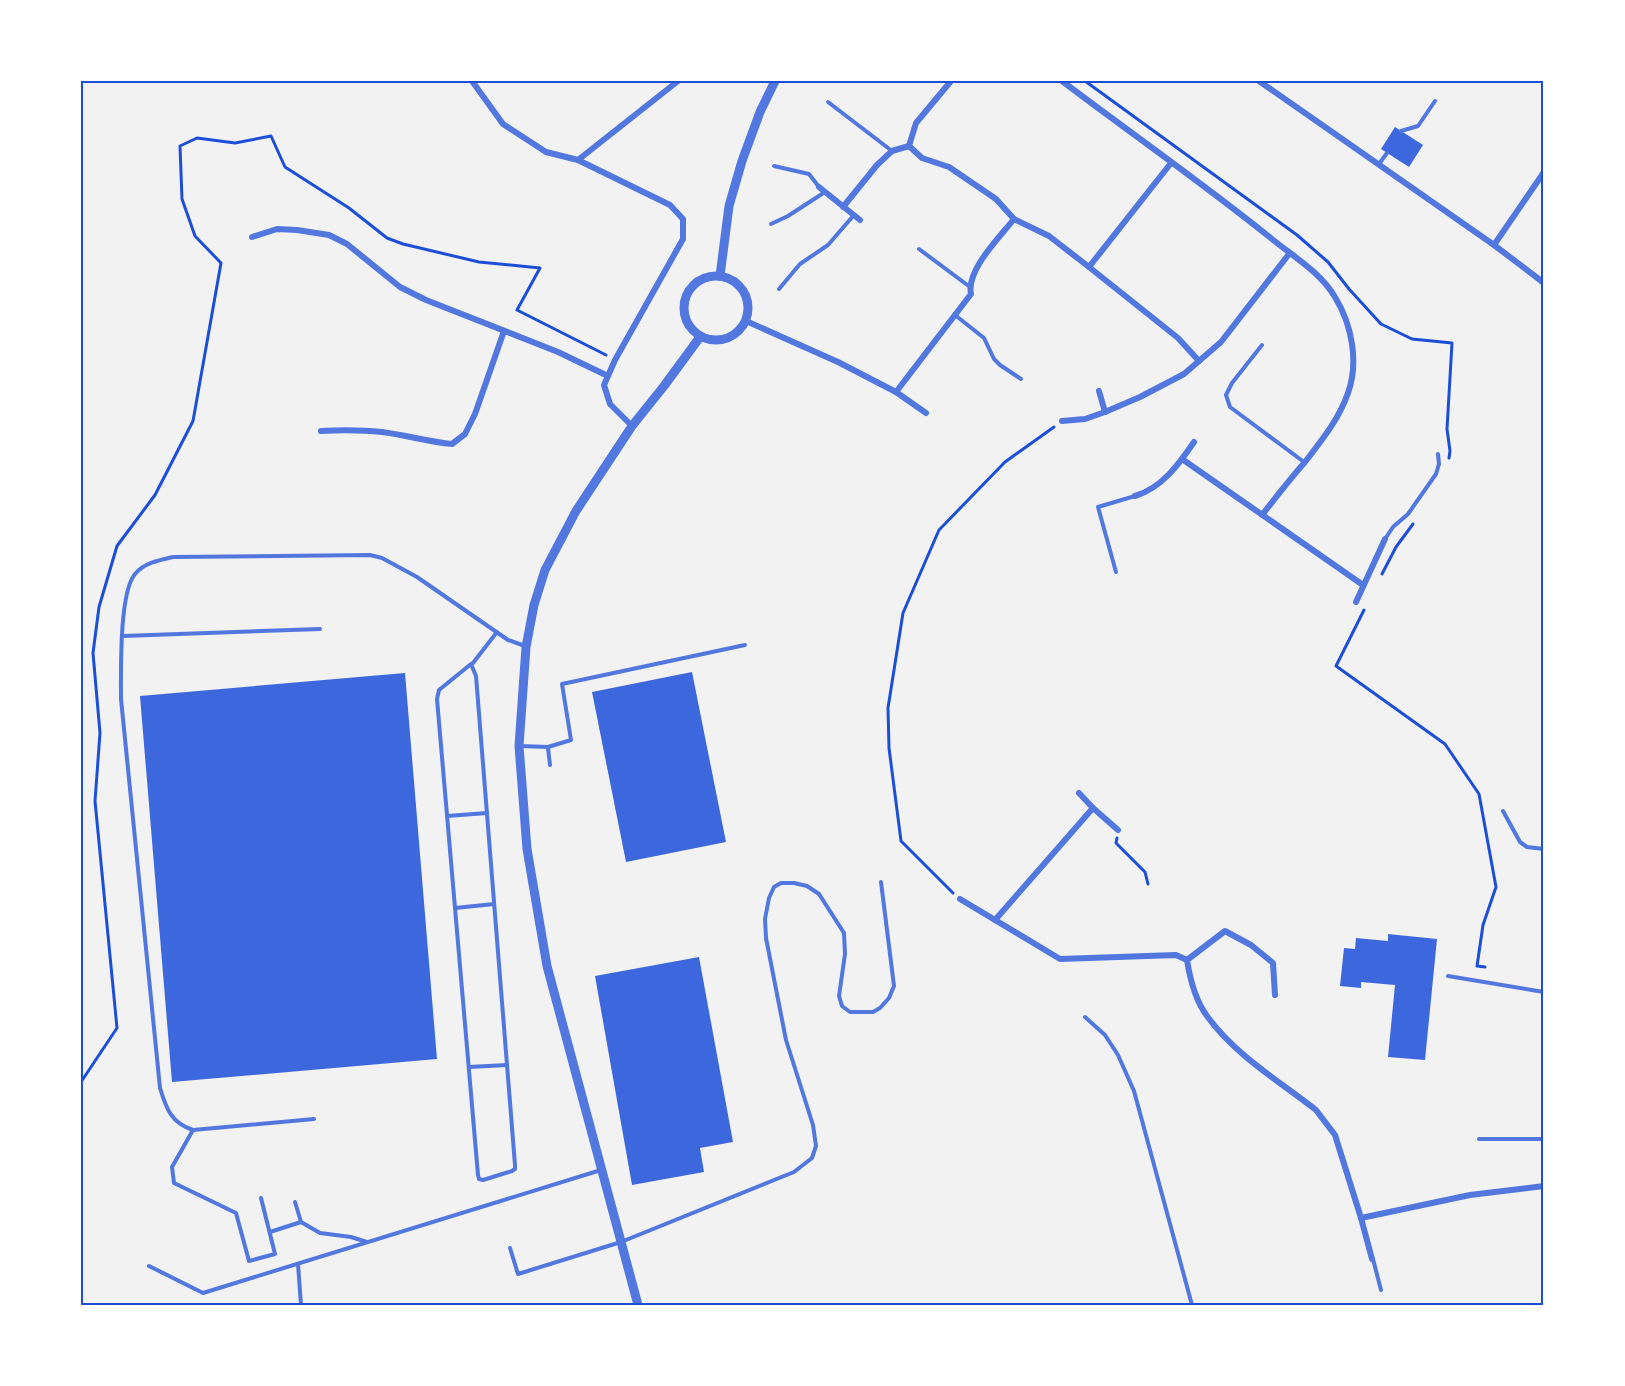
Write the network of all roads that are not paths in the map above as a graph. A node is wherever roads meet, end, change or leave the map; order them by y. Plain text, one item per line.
1 (472, 81) edge
2 (678, 81) edge
3 (775, 81) edge
4 (951, 81) edge
5 (1062, 81) edge
6 (1258, 81) edge
7 (1435, 101) dead end
8 (828, 102) dead end
9 (1401, 131) dead end
10 (909, 146) junction
11 (892, 151) junction
12 (1387, 153) dead end
13 (578, 160) junction
14 (1171, 163) junction
15 (1379, 165) junction
16 (774, 166) dead end
17 (1544, 172) edge
18 (819, 187) joint
19 (825, 192) junction
20 (843, 207) junction
21 (854, 215) junction
22 (1014, 219) junction
23 (860, 220) dead end
24 (771, 224) dead end
25 (252, 237) dead end
26 (1494, 245) junction
27 (919, 249) dead end
28 (1289, 254) junction
29 (1089, 267) junction
30 (720, 276) junction
31 (1544, 283) edge
32 (970, 287) junction
33 (779, 289) dead end
34 (955, 315) junction
35 (746, 321) junction
36 (504, 331) junction
37 (700, 337) junction
38 (1262, 345) dead end
39 (1199, 361) junction
40 (608, 376) junction
41 (1021, 379) dead end
42 (1099, 391) dead end
43 (896, 392) junction
44 (1105, 412) junction
45 (926, 413) dead end
46 (1062, 421) road end
47 (632, 426) junction
48 (321, 431) dead end
49 (1194, 442) dead end
50 (1438, 454) dead end
51 (1182, 459) junction
52 (1304, 462) junction
53 (1135, 496) joint
54 (1262, 515) junction
55 (1385, 539) joint
56 (1116, 572) dead end
57 (1364, 585) junction
58 (1356, 602) dead end
59 (320, 629) dead end
60 (497, 632) junction
61 (123, 636) junction
62 (745, 645) dead end
63 (526, 647) junction
64 (471, 664) junction
65 (519, 746) junction
66 (548, 747) junction
67 (550, 765) dead end
68 (1079, 794) dead end
69 (1093, 807) junction
70 (1503, 812) dead end
71 (487, 813) junction
72 (447, 816) junction
73 (1118, 830) road end
74 (1544, 849) edge
75 (881, 882) dead end
76 (960, 899) road end
77 (494, 904) junction
78 (455, 908) junction
79 (994, 920) junction
80 (1187, 960) junction
81 (1448, 975) dead end
82 (1544, 992) edge
83 (1275, 995) dead end
84 (1085, 1017) dead end
85 (507, 1065) junction
86 (469, 1067) junction
87 (314, 1119) dead end
88 (193, 1130) junction
89 (1479, 1139) dead end
90 (1544, 1139) edge
91 (602, 1170) junction
92 (1544, 1186) edge
93 (261, 1198) dead end
94 (296, 1202) dead end
95 (1361, 1218) junction
96 (301, 1222) junction
97 (270, 1233) junction
98 (368, 1242) junction
99 (621, 1242) junction
100 (510, 1248) dead end
101 (1372, 1259) joint
102 (298, 1264) junction
103 (149, 1266) dead end
104 (1381, 1290) dead end
105 (301, 1305) edge
106 (638, 1305) edge
107 (1192, 1305) edge

1 - 13 street
2 - 13 street
3 - 30 street
4 - 10 street
5 - 14 street
6 - 15 street
7 - 9 lane
8 - 11 lane
10 - 11 street
10 - 22 street
11 - 20 street
12 - 15 lane
13 - 40 street
14 - 28 street
14 - 29 street
15 - 26 street
16 - 18 lane
17 - 26 street
18 - 19 street
19 - 20 street
19 - 24 lane
20 - 21 street
21 - 23 street
21 - 33 lane
22 - 29 street
22 - 32 street
25 - 36 street
26 - 31 street
27 - 32 lane
28 - 39 street
28 - 52 street
29 - 39 street
30 - 35 street
30 - 37 street
32 - 34 street
34 - 41 lane
34 - 43 street
35 - 37 street
35 - 43 street
36 - 40 street
36 - 48 street
37 - 47 street
38 - 52 lane
39 - 44 street
40 - 47 street
42 - 44 street
43 - 45 street
44 - 46 street
47 - 63 street
49 - 51 street
50 - 55 lane
51 - 53 street
51 - 54 street
52 - 54 street
53 - 56 lane
54 - 57 street
55 - 57 street
57 - 58 street
59 - 61 lane
60 - 61 lane
60 - 63 lane
60 - 64 lane
61 - 88 lane
62 - 66 lane
63 - 65 street
64 - 71 lane
64 - 72 lane
65 - 66 lane
65 - 91 street
66 - 67 lane
68 - 69 street
69 - 73 street
69 - 79 street
70 - 74 lane
71 - 72 lane
71 - 77 lane
72 - 78 lane
75 - 99 lane
76 - 79 street
77 - 78 lane
77 - 85 lane
78 - 86 lane
79 - 80 street
80 - 83 street
80 - 95 street
81 - 82 lane
84 - 107 lane
85 - 86 lane
85 - 86 lane
87 - 88 lane
88 - 97 lane
89 - 90 lane
91 - 98 lane
91 - 99 street
92 - 95 street
93 - 97 lane
94 - 96 lane
95 - 101 street
96 - 97 lane
96 - 98 lane
98 - 102 lane
99 - 100 lane
99 - 106 street
101 - 104 lane
102 - 103 lane
102 - 105 lane

